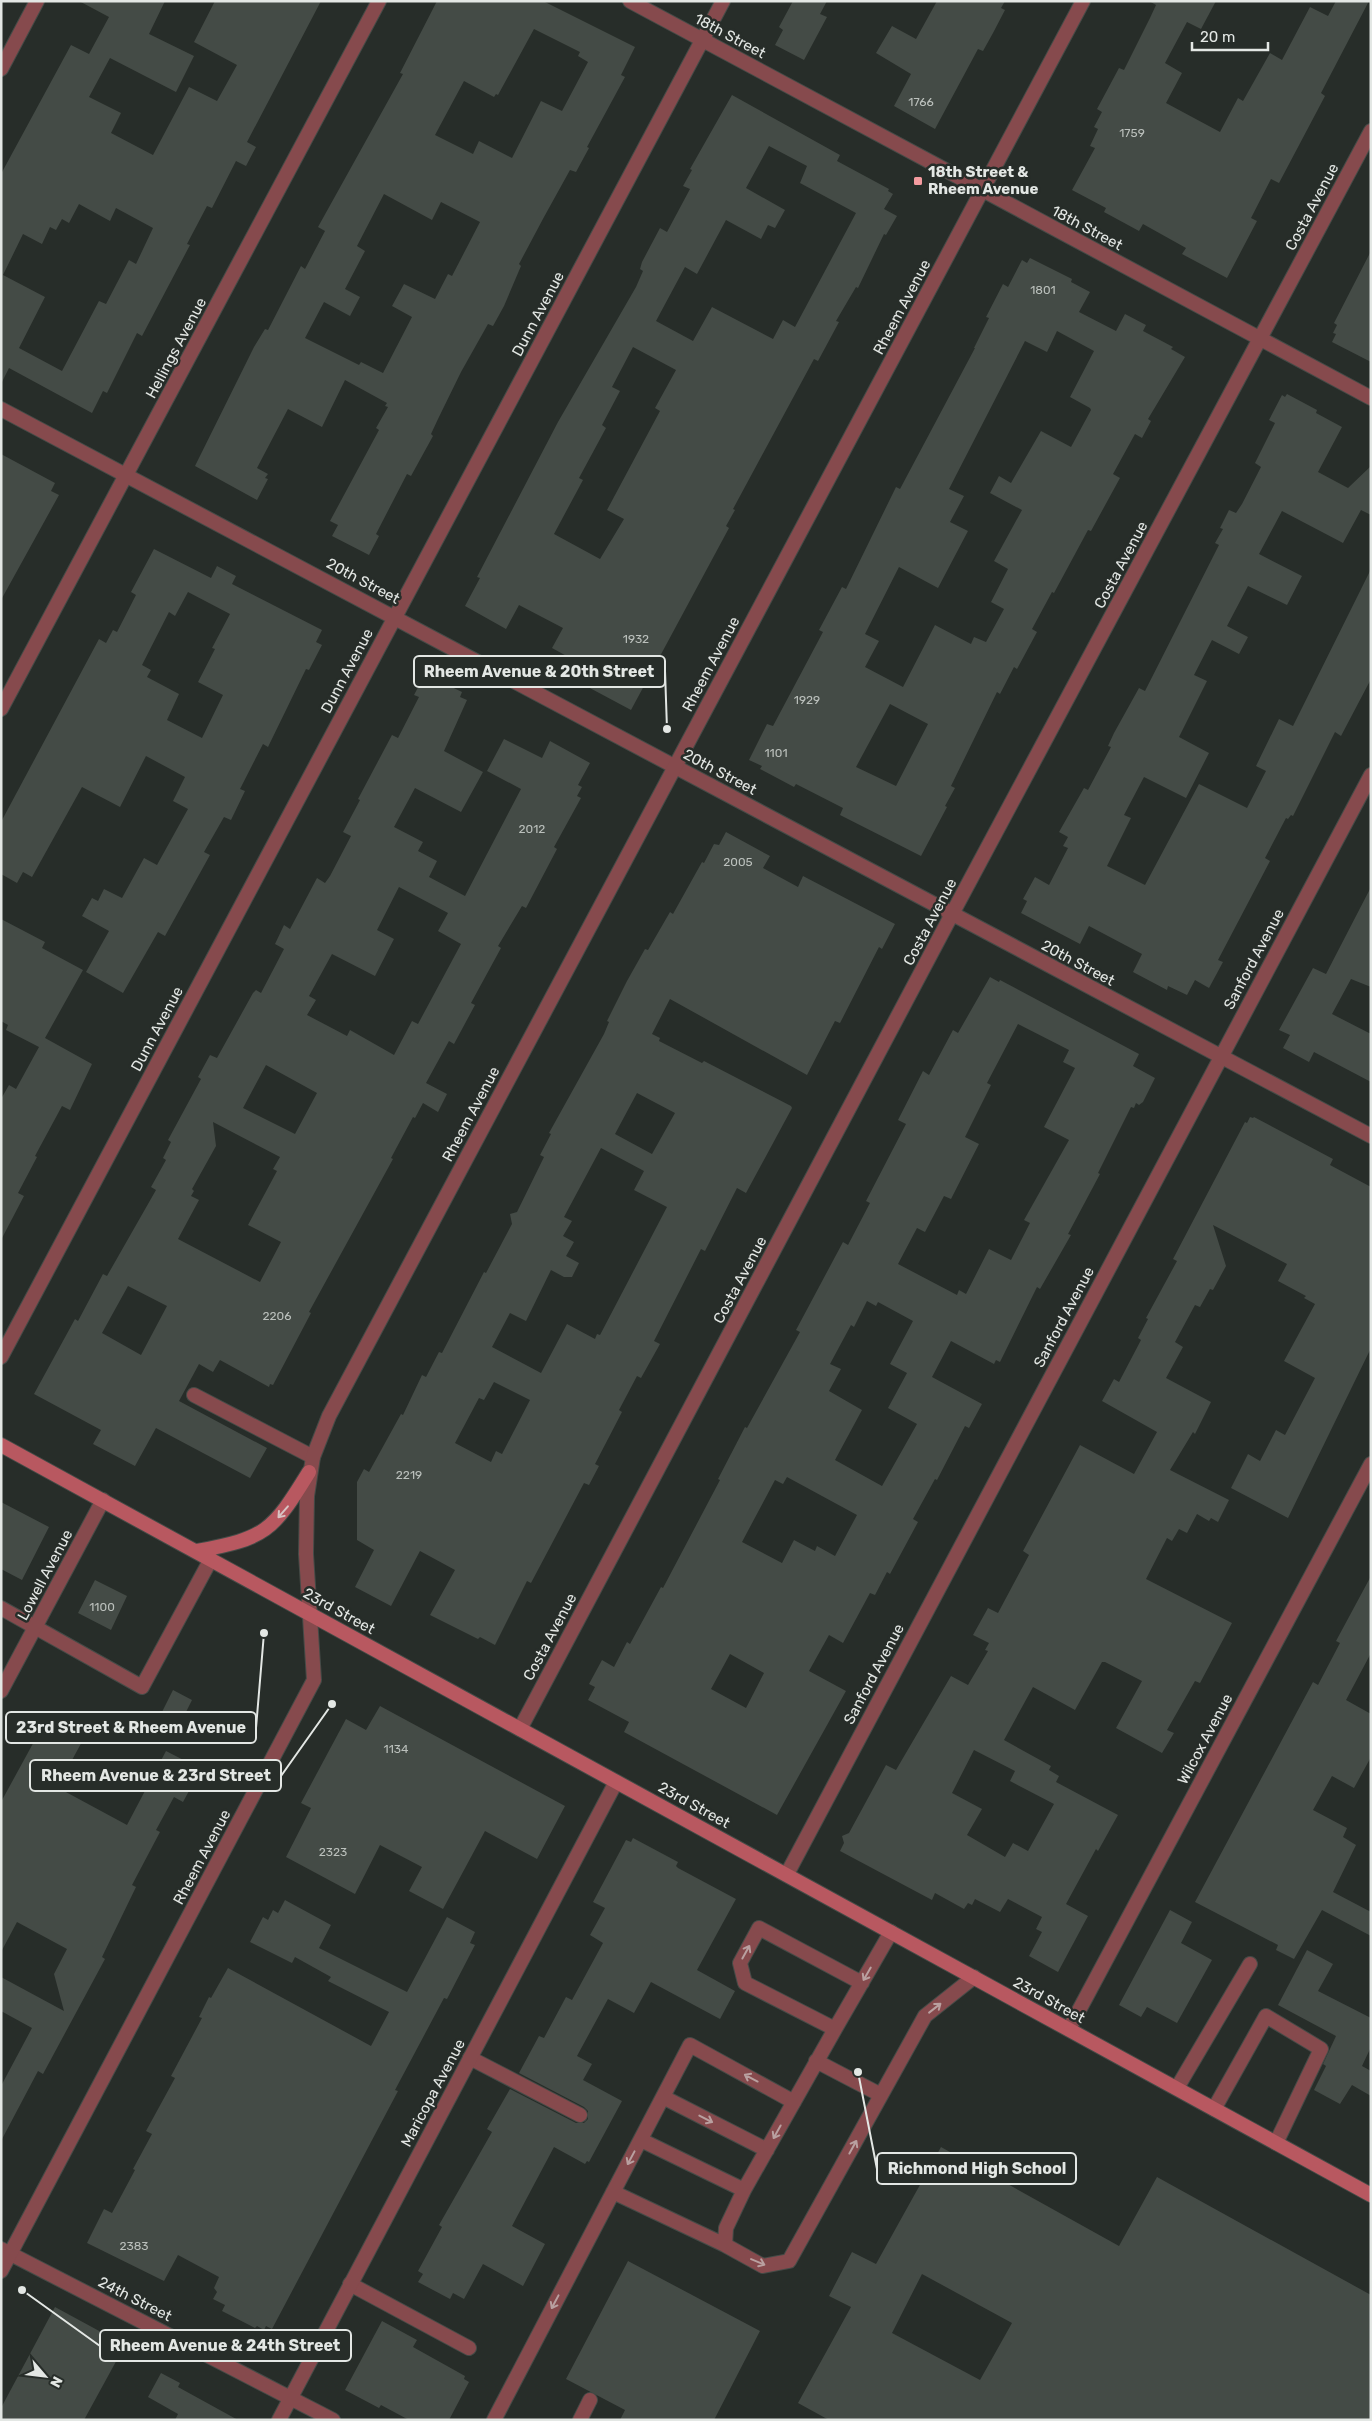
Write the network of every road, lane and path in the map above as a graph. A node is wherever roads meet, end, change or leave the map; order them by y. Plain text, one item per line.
1 (37, 1) edge
2 (379, 1) edge
3 (630, 1) edge
4 (722, 1) edge
5 (1083, 1) edge
6 (702, 40) junction
7 (1, 69) edge
8 (1371, 132) edge
9 (983, 190) junction
10 (1260, 339) junction
11 (1371, 398) edge
12 (1, 409) edge
13 (127, 475) junction
14 (395, 617) junction
15 (1, 709) edge
16 (675, 766) junction
17 (1371, 775) edge
18 (952, 914) junction
19 (1220, 1057) junction
20 (1371, 1136) edge
21 (1, 1357) edge
22 (194, 1395) dead end
23 (1, 1445) edge
24 (313, 1457) junction
25 (1371, 1464) edge
26 (309, 1472) junction
27 (103, 1500) junction
28 (197, 1551) junction
29 (210, 1559) junction
30 (1, 1608) edge
31 (310, 1614) junction
32 (36, 1626) junction
33 (1, 1691) edge
34 (520, 1729) junction
35 (616, 1782) junction
36 (787, 1874) junction
37 (892, 1932) junction
38 (1250, 1964) dead end
39 (974, 1977) junction
40 (862, 1983) junction
41 (835, 2029) junction
42 (1069, 2029) junction
43 (470, 2058) junction
44 (816, 2062) junction
45 (1177, 2088) junction
46 (881, 2095) junction
47 (663, 2097) junction
48 (794, 2102) junction
49 (1214, 2109) junction
50 (580, 2116) dead end
51 (641, 2140) junction
52 (1276, 2143) junction
53 (767, 2150) junction
54 (744, 2190) junction
55 (613, 2192) junction
56 (1371, 2195) edge
57 (725, 2245) junction
58 (6, 2252) edge
59 (1, 2271) edge
60 (350, 2284) junction
61 (469, 2348) dead end
62 (291, 2398) junction
63 (590, 2400) dead end
64 (279, 2420) edge
65 (333, 2420) edge
66 (494, 2420) edge
67 (580, 2420) edge

1 - 7 street
2 - 13 street, Hellings Avenue
3 - 6 street, 18th Street
4 - 6 street, Dunn Avenue
5 - 9 street, Rheem Avenue
6 - 9 street, 18th Street
6 - 14 street, Dunn Avenue
8 - 10 street, Costa Avenue
9 - 10 street, 18th Street
9 - 16 street, Rheem Avenue
10 - 11 street, 18th Street
10 - 18 street, Costa Avenue
12 - 13 street, 20th Street
13 - 14 street, 20th Street
13 - 15 street, Hellings Avenue
14 - 16 street, 20th Street
14 - 21 street, Dunn Avenue
16 - 18 street, 20th Street
16 - 24 street, Rheem Avenue
17 - 19 street, Sanford Avenue
18 - 19 street, 20th Street
18 - 34 street, Costa Avenue
19 - 20 street, 20th Street
19 - 36 street, Sanford Avenue
22 - 24 street
23 - 27 main road, 23rd Street
24 - 26 street, Rheem Avenue
25 - 42 street, Wilcox Avenue
26 -> 28 main road
26 - 31 street, Rheem Avenue
27 - 28 main road, 23rd Street
27 - 32 street, Lowell Avenue
28 - 29 main road, 23rd Street
29 - 31 main road, 23rd Street
29 - 32 street
30 - 32 street
31 - 34 main road, 23rd Street
31 - 58 street, Rheem Avenue
32 - 33 street, Lowell Avenue
34 - 35 main road, 23rd Street
35 - 36 main road, 23rd Street
35 - 43 street, Maricopa Avenue
36 - 37 main road, 23rd Street
37 - 39 main road, 23rd Street
37 -> 40 street
38 - 45 street
39 - 42 main road, 23rd Street
46 -> 39 street
40 - 41 street
41 -> 40 street
41 - 44 street
42 - 45 main road, 23rd Street
43 - 50 street
43 - 60 street, Maricopa Avenue
44 - 46 street
44 - 48 street
45 - 49 main road, 23rd Street
57 -> 46 street
48 -> 47 street
47 - 51 street
47 -> 53 street
48 -> 53 street
49 - 52 main road, 23rd Street
49 - 52 street
51 - 54 street
51 -> 55 street
52 - 56 main road, 23rd Street
53 - 54 street
54 - 57 street
55 - 57 street
55 -> 66 street
58 - 59 street, Rheem Avenue
58 - 62 street, 24th Street
60 - 61 street
60 - 62 street, Maricopa Avenue
62 - 64 street, Maricopa Avenue
62 - 65 street, 24th Street
63 - 67 street

